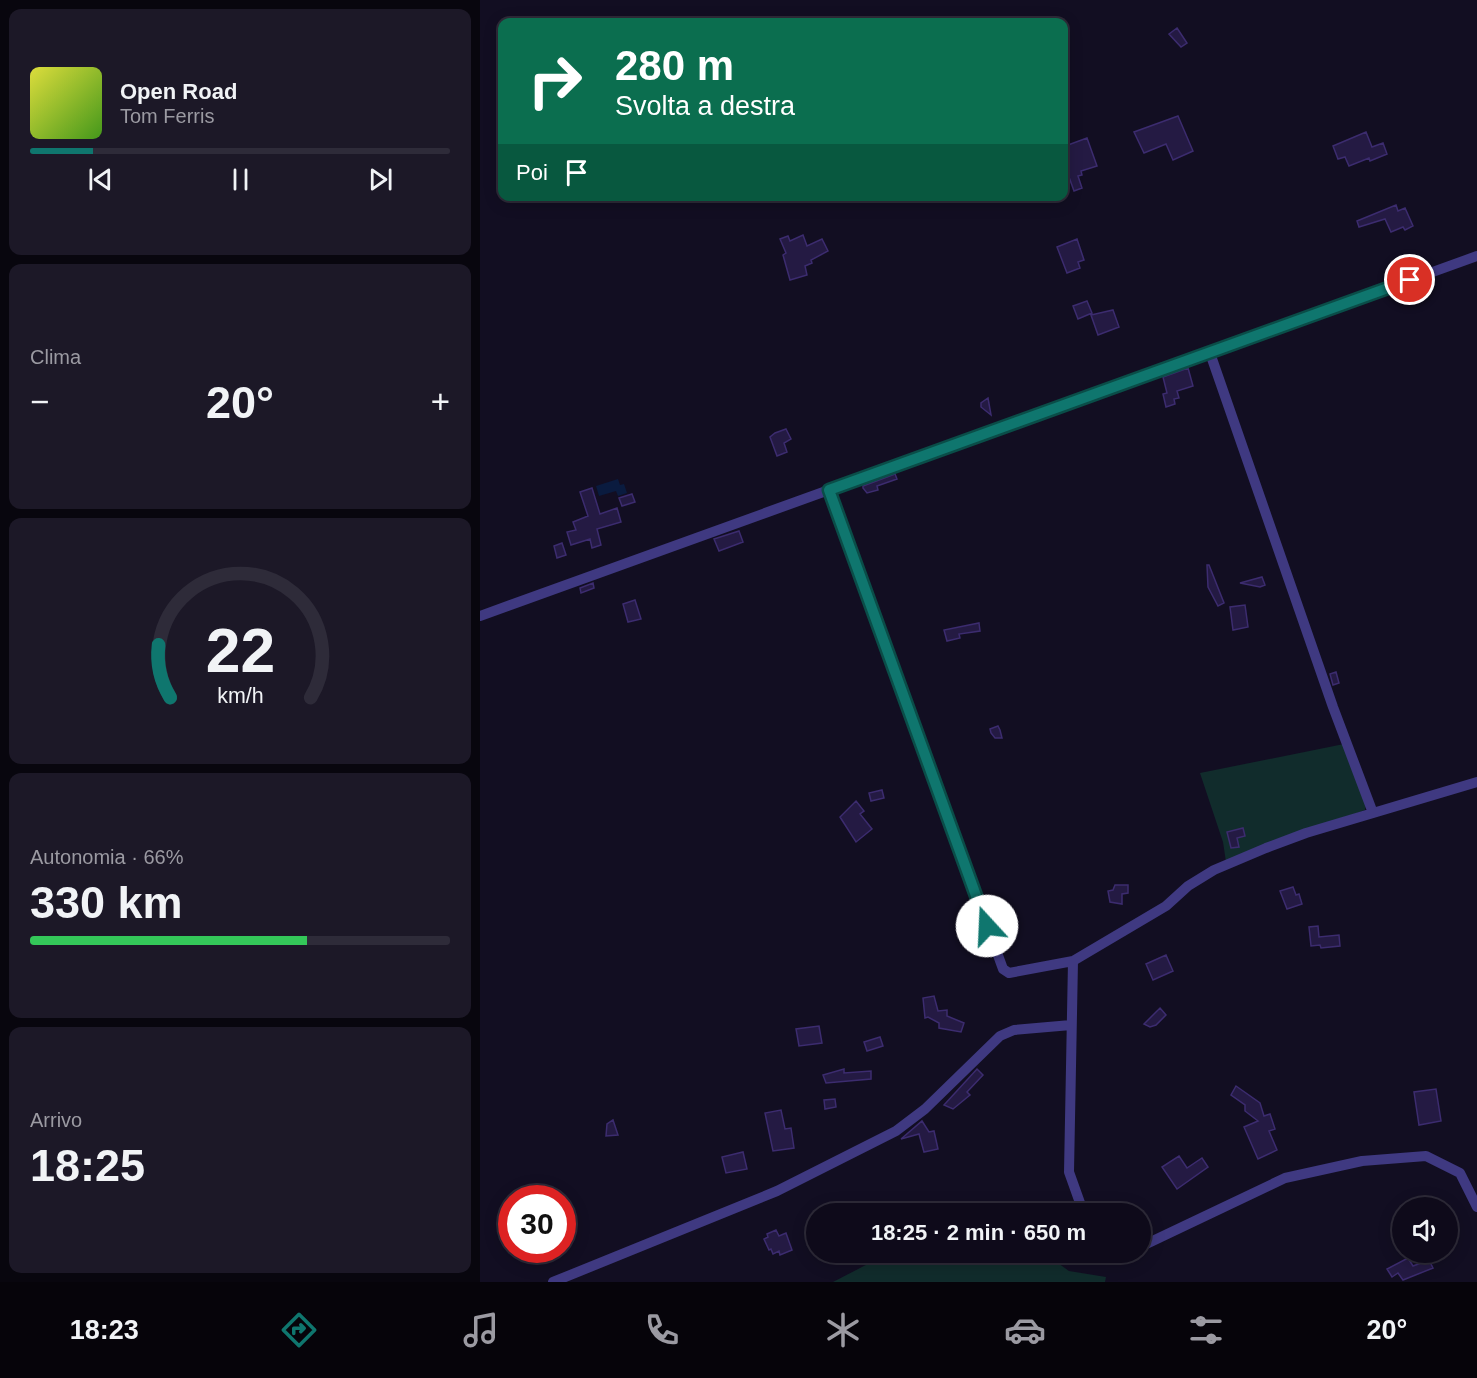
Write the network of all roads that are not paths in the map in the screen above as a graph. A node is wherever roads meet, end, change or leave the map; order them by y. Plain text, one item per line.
1 (1477, 256) edge
2 (1210, 353) junction
3 (829, 490) junction
4 (480, 616) edge
5 (1477, 782) edge
6 (1373, 813) junction
7 (1073, 961) junction
8 (1071, 1025) junction
9 (1080, 1203) edge
10 (1477, 1207) edge
11 (1151, 1242) edge
12 (553, 1282) edge

1 - 2 street
2 - 3 street
2 - 6 street
3 - 4 street
3 - 7 street
5 - 6 street
6 - 7 street
7 - 8 street
8 - 9 street
8 - 12 street
10 - 11 street

